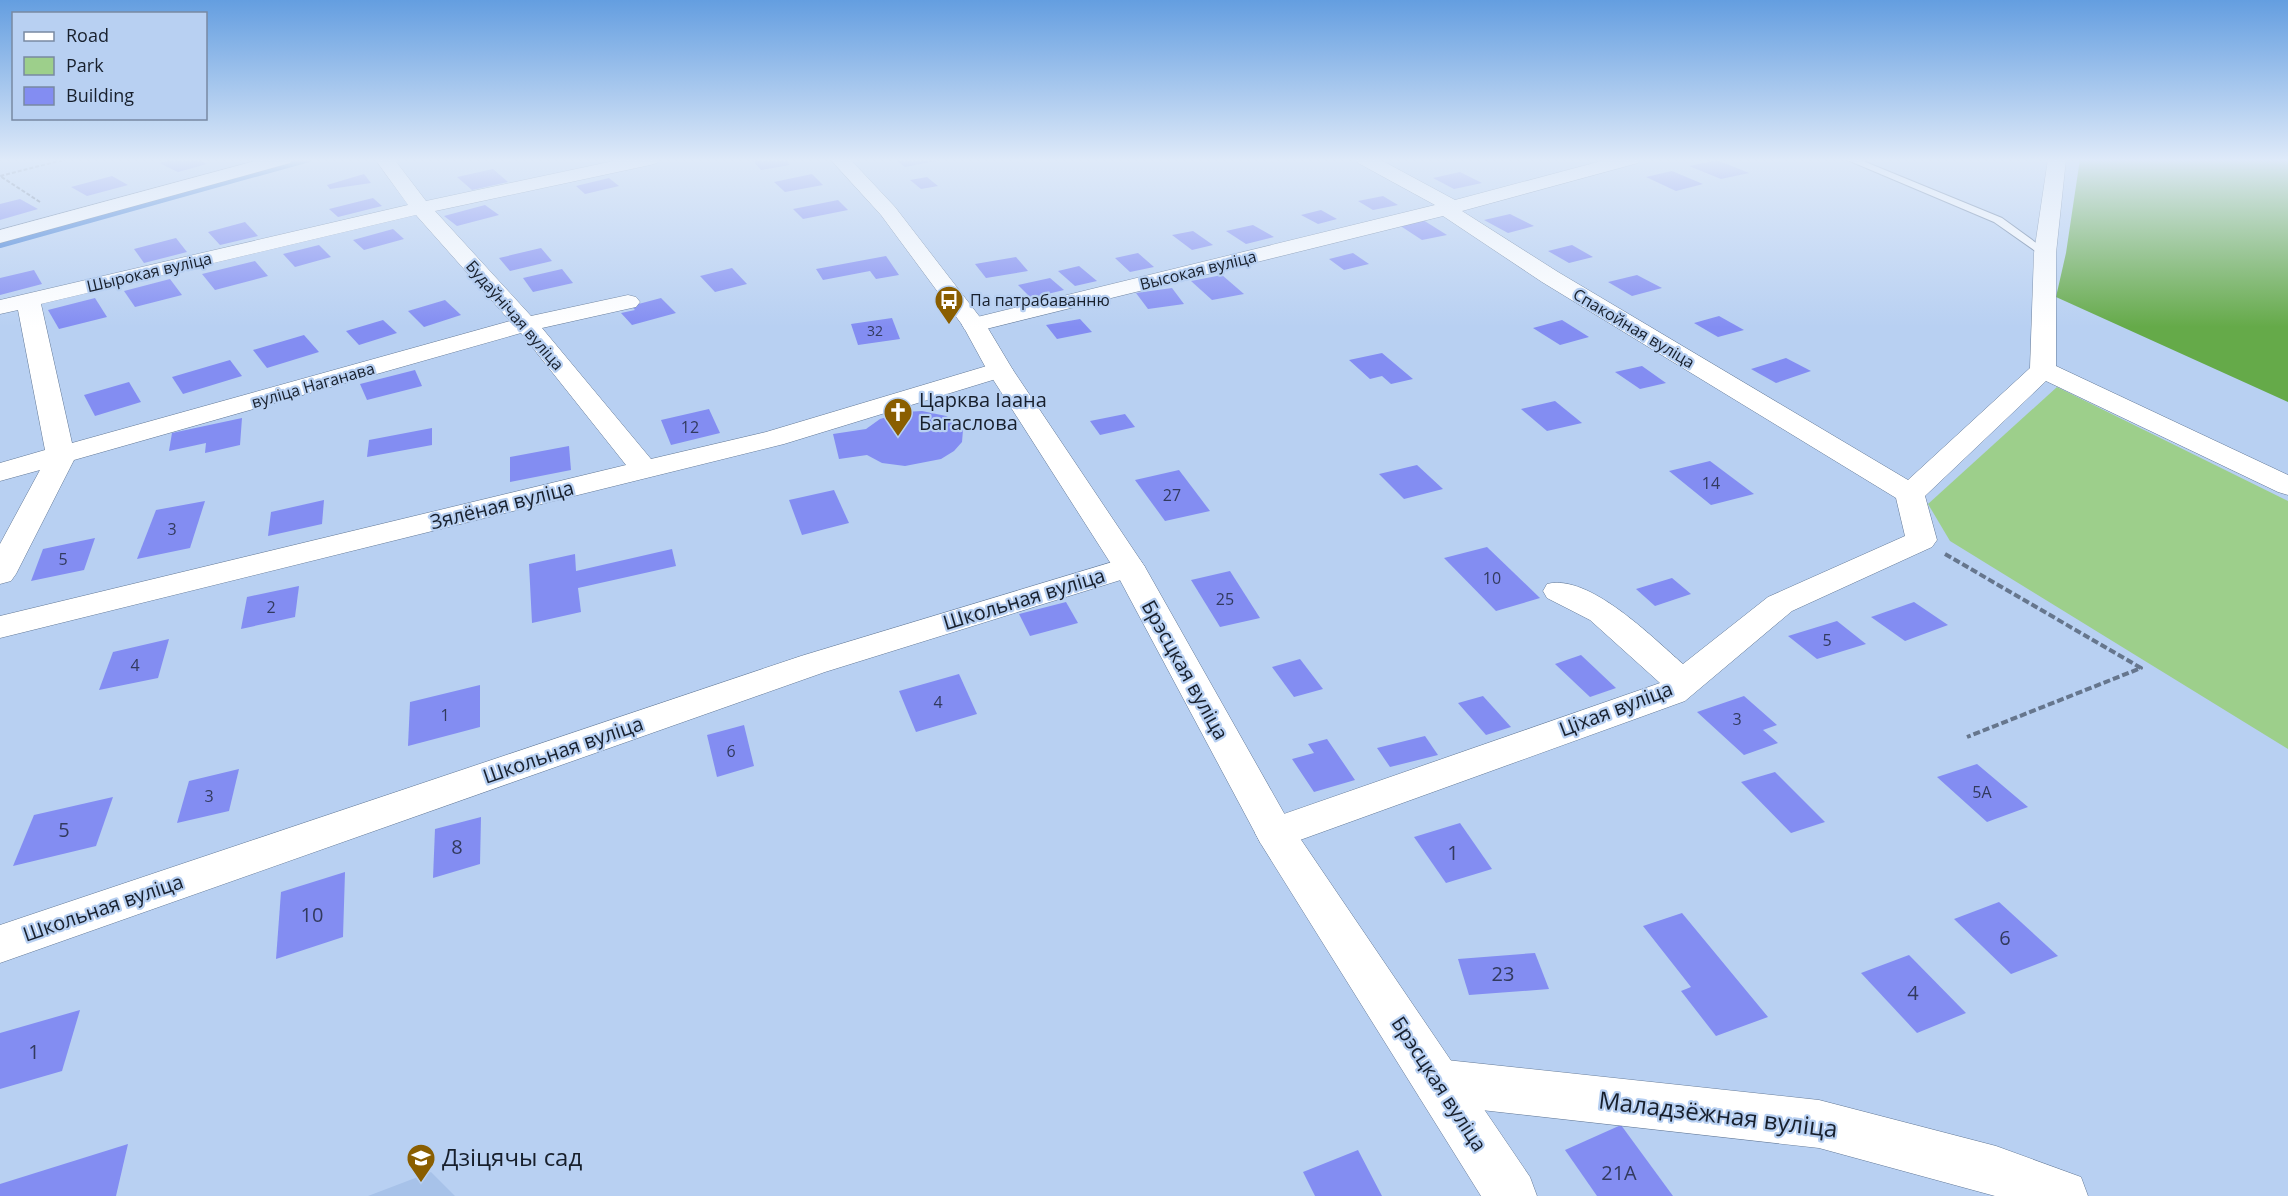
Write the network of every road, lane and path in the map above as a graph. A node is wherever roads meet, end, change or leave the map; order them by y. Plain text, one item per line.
1 (60, 215) edge
2 (81, 215) edge
3 (392, 215) edge
4 (427, 215) edge
5 (890, 215) edge
6 (1421, 215) edge
7 (1454, 215) edge
8 (1985, 215) edge
9 (2050, 215) edge
10 (66, 219) junction
11 (0, 237) edge
12 (2045, 253) junction
13 (28, 300) junction
14 (628, 302) dead end
15 (0, 307) edge
16 (526, 324) junction
17 (974, 325) junction
18 (1000, 370) junction
19 (2043, 370) junction
20 (61, 457) junction
21 (645, 471) junction
22 (0, 472) edge
23 (2288, 486) edge
24 (1910, 494) junction
25 (1921, 540) junction
26 (1129, 567) junction
27 (0, 574) edge
28 (1559, 591) dead end
29 (0, 627) edge
30 (1682, 683) junction
31 (1967, 737) dead end
32 (1275, 833) junction
33 (0, 944) edge
34 (1437, 1082) junction
35 (1511, 1196) edge
36 (2062, 1196) edge

1 - 10 path
2 - 10 street
3 - 13 street, Шырокая вуліца
4 - 16 street, Будаўнічая вуліца
5 - 17 street, Брэсцкая вуліца
6 - 17 street, Высокая вуліца
7 - 24 street, Спакойная вуліца
8 - 12 lane
9 - 12 street
10 - 11 street
12 - 19 street
13 - 15 street, Шырокая вуліца
13 - 20 street
14 - 16 street, вуліца Наганава
16 - 20 street, вуліца Наганава
16 - 21 street, Будаўнічая вуліца
17 - 18 street, Брэсцкая вуліца
18 - 21 street, Зялёная вуліца
18 - 26 street, Брэсцкая вуліца
19 - 23 street
19 - 24 street
20 - 22 street, вуліца Наганава
20 - 27 street
21 - 29 street, Зялёная вуліца
24 - 25 street
25 - 30 street, Ціхая вуліца
25 - 31 path
26 - 32 street, Брэсцкая вуліца
26 - 33 street, Школьная вуліца
28 - 30 street
30 - 32 street, Ціхая вуліца
32 - 34 street, Брэсцкая вуліца
34 - 35 street, Брэсцкая вуліца
34 - 36 street, Маладзёжная вуліца

